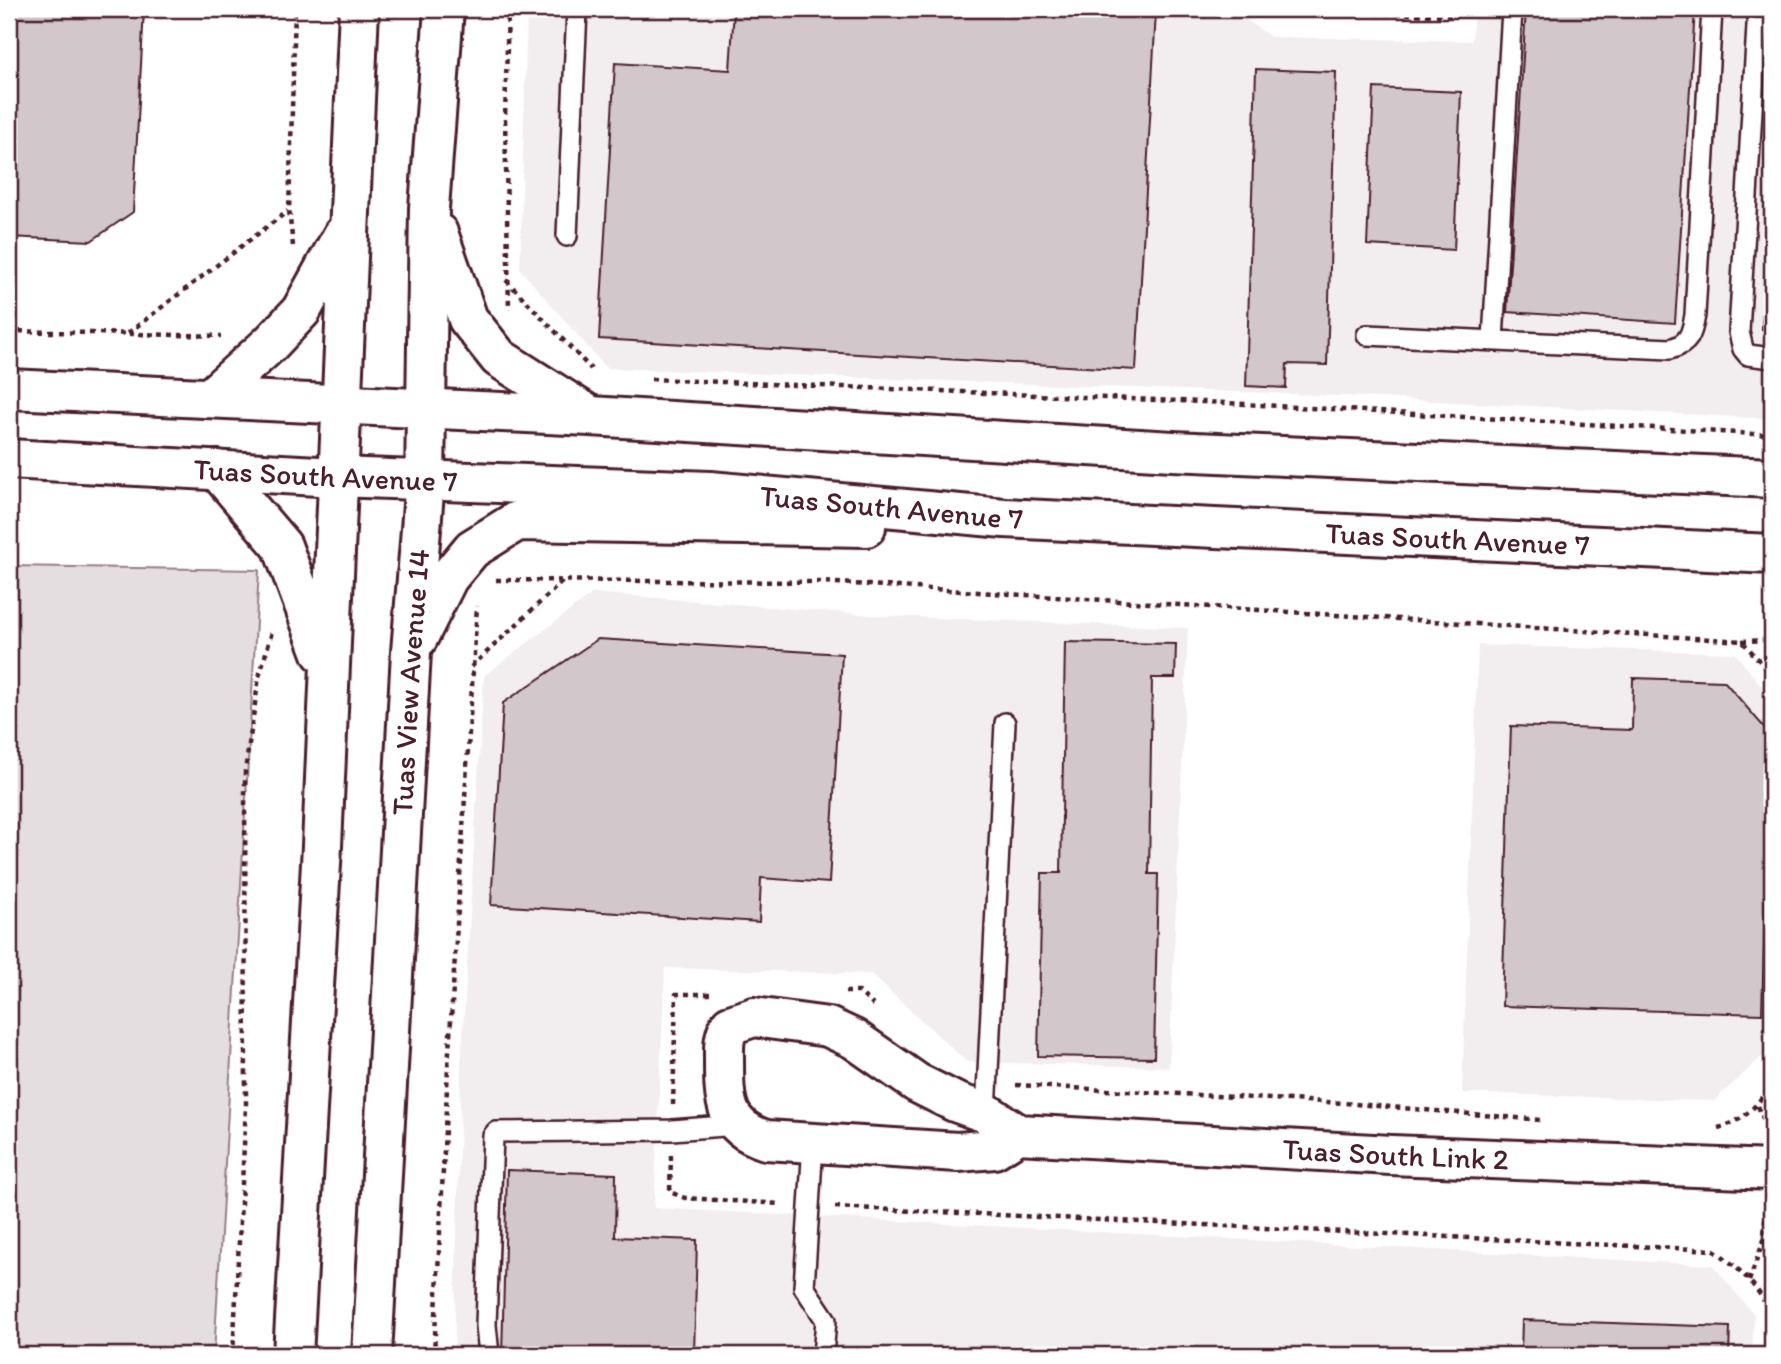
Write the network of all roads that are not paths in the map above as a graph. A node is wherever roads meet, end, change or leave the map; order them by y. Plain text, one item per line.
1 (359, 9) edge
2 (444, 9) edge
3 (577, 9) edge
4 (1512, 9) edge
5 (1712, 9) edge
6 (1758, 9) edge
7 (429, 208) junction
8 (347, 228) junction
9 (567, 236) dead end
10 (1367, 335) dead end
11 (1493, 340) junction
12 (1772, 358) edge
13 (9, 388) edge
14 (211, 397) junction
15 (339, 406) junction
16 (426, 410) junction
17 (590, 416) junction
18 (9, 459) edge
19 (218, 470) junction
20 (337, 477) junction
21 (1772, 478) edge
22 (425, 480) junction
23 (1004, 518) junction
24 (1769, 557) edge
25 (411, 652) junction
26 (330, 675) junction
27 (1005, 723) dead end
28 (986, 1112) junction
29 (737, 1125) junction
30 (1018, 1134) junction
31 (813, 1143) junction
32 (1772, 1170) edge
33 (293, 1355) edge
34 (372, 1355) edge
35 (489, 1355) edge
36 (824, 1355) edge

1 - 8 street
2 - 7 street, Tuas View Avenue 14
3 - 9 lane
4 - 11 lane
5 - 11 lane
6 - 12 lane
7 - 16 street, Tuas View Avenue 14
7 - 17 street
8 - 14 street
8 - 15 street
10 - 11 lane
13 - 14 street
14 - 15 street
15 - 16 street
15 - 20 street
16 - 17 street
16 - 22 street, Tuas View Avenue 14
17 - 21 street
18 - 19 street, Tuas South Avenue 7
19 - 20 street, Tuas South Avenue 7
19 - 26 street
20 - 22 street, Tuas South Avenue 7
20 - 26 street
22 - 23 street, Tuas South Avenue 7
22 - 25 street, Tuas View Avenue 14
23 - 24 street, Tuas South Avenue 7
23 - 25 street
25 - 34 street, Tuas View Avenue 14
26 - 33 street
27 - 28 lane
28 - 29 street
28 - 30 street
29 - 31 street
29 - 35 lane
30 - 31 street
30 - 32 street, Tuas South Link 2
31 - 36 lane

